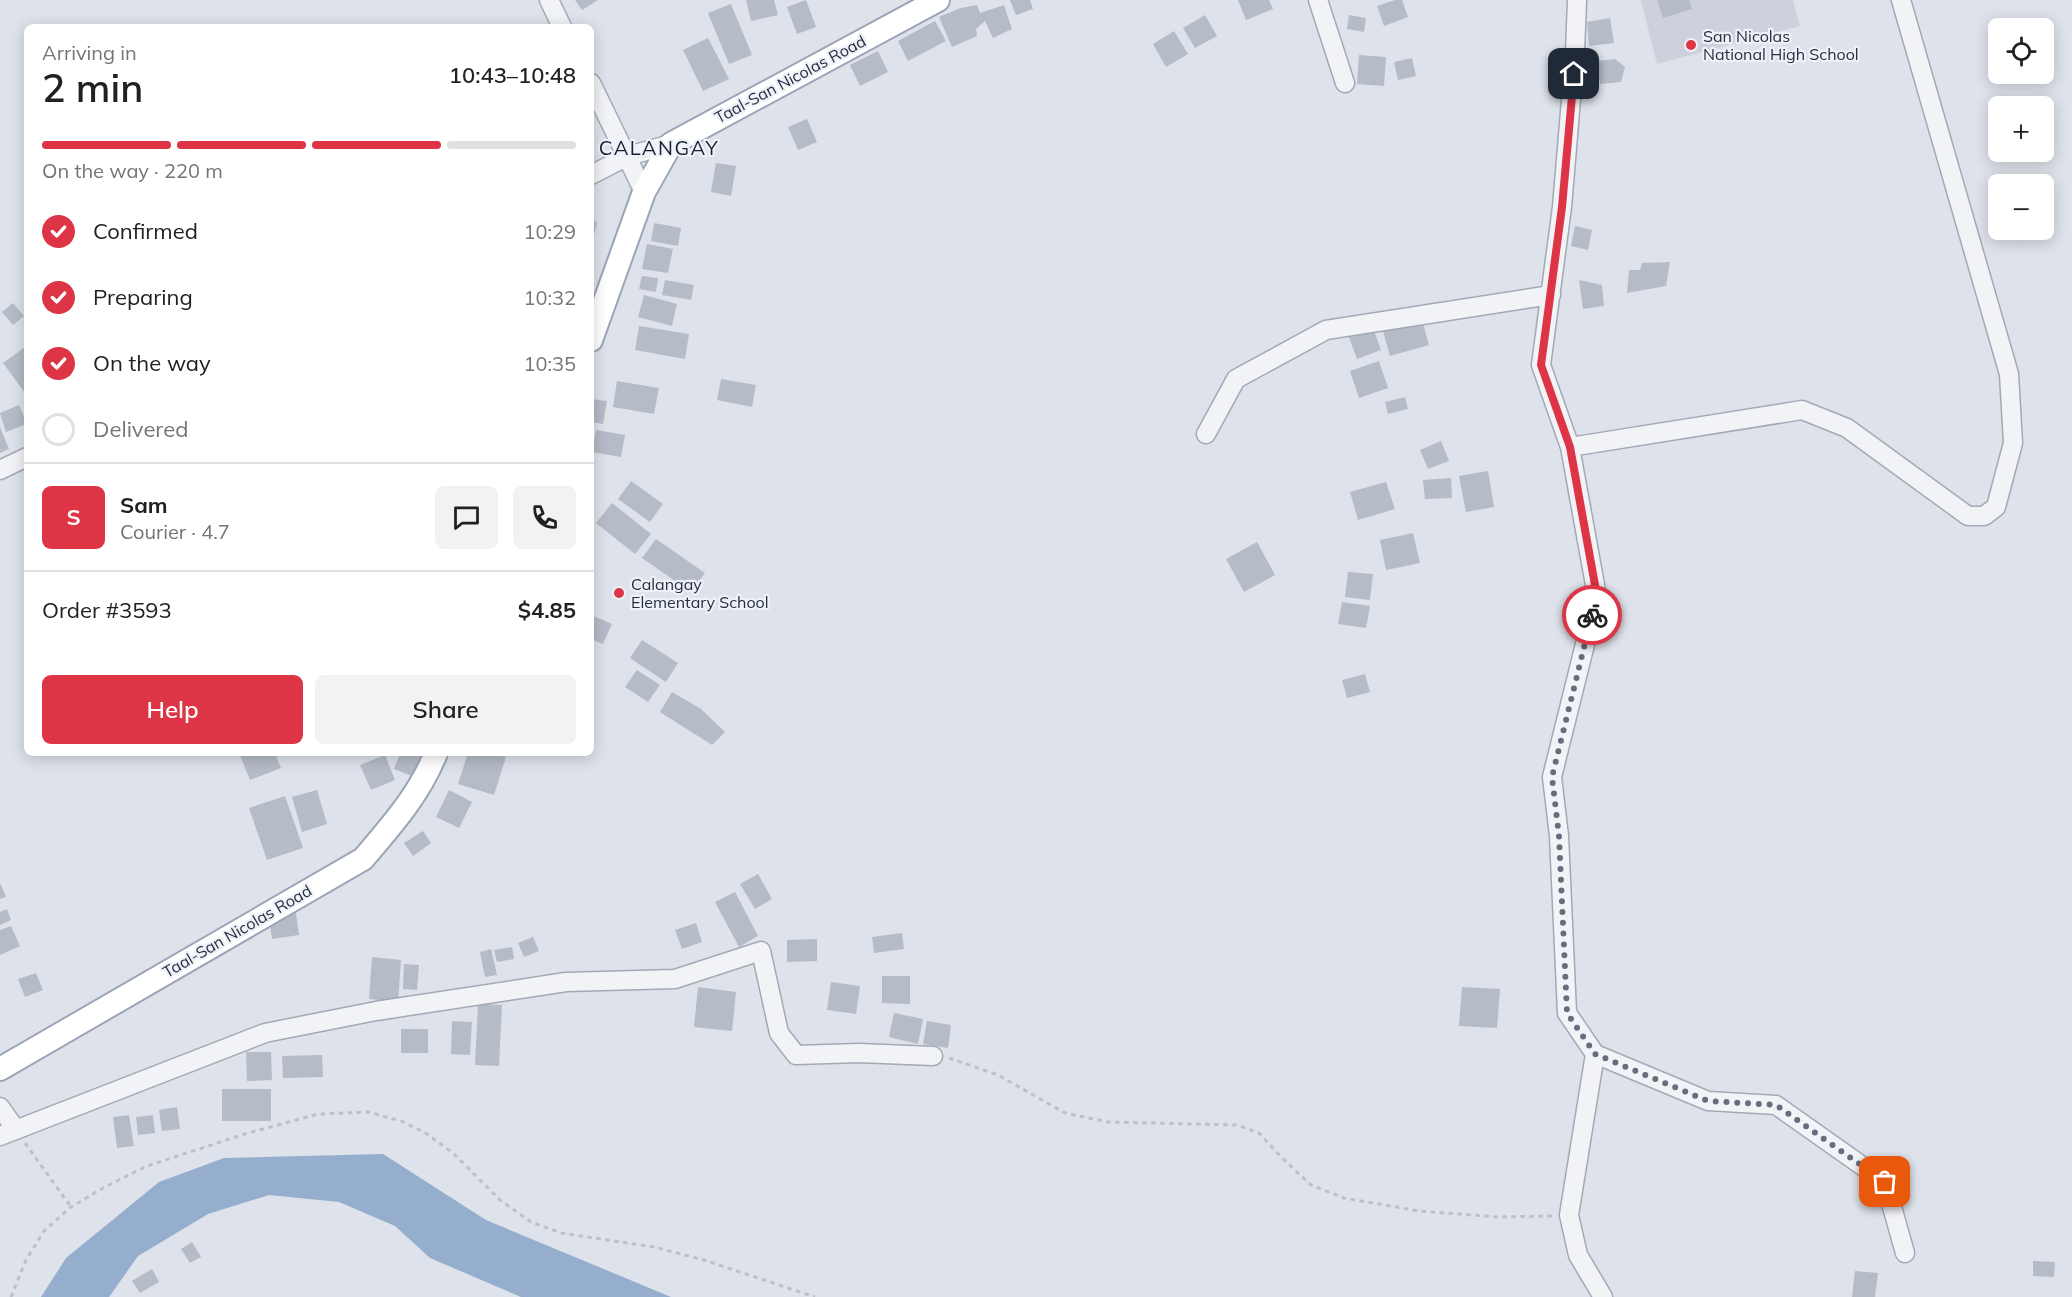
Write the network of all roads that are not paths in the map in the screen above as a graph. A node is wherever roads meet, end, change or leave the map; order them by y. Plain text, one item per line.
1 (549, 0) edge
2 (938, 0) edge
3 (1318, 0) edge
4 (1577, 0) edge
5 (1901, 0) edge
6 (561, 24) edge
7 (1345, 83) dead end
8 (594, 89) edge
9 (670, 144) junction
10 (628, 156) junction
11 (594, 173) edge
12 (644, 192) junction
13 (1551, 295) junction
14 (594, 332) edge
15 (1206, 434) dead end
16 (1570, 447) junction
17 (24, 458) edge
18 (0, 470) edge
19 (434, 756) edge
20 (1595, 1054) junction
21 (933, 1056) road end
22 (0, 1069) edge
23 (0, 1107) edge
24 (8, 1133) edge
25 (1905, 1253) dead end
26 (1603, 1297) edge

1 - 6 street
2 - 9 main road, Taal-San Nicolas Road
3 - 7 street
4 - 13 street
5 - 16 street
8 - 10 street
9 - 10 street
9 - 12 main road
10 - 11 street
10 - 12 street
12 - 14 main road
13 - 15 street
13 - 16 street
16 - 20 street
17 - 18 street
19 - 22 main road, Taal-San Nicolas Road
20 - 25 street
20 - 26 street
21 - 24 street
23 - 24 street

